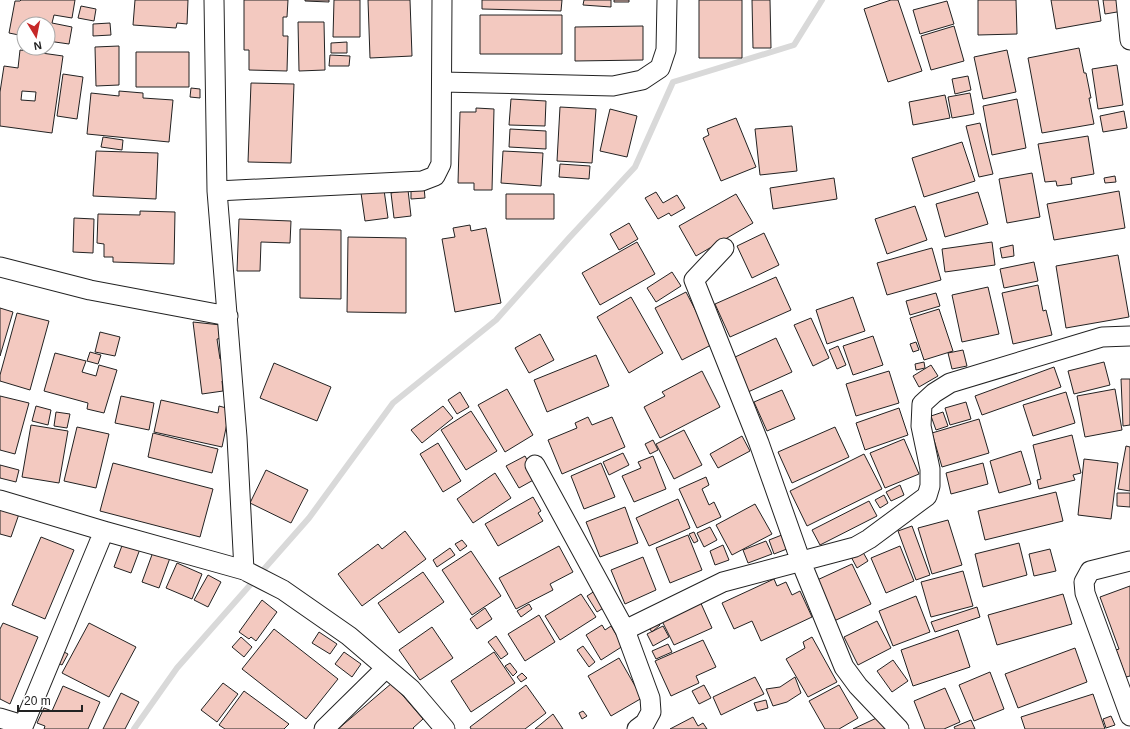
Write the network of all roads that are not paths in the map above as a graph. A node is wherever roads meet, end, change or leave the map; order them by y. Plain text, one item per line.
1 (214, 0) edge
2 (442, 0) edge
3 (667, 0) edge
4 (1126, 0) edge
5 (1130, 40) edge
6 (442, 82) junction
7 (217, 192) junction
8 (724, 248) dead end
9 (0, 267) edge
10 (228, 316) junction
11 (1130, 336) edge
12 (535, 465) dead end
13 (0, 500) edge
14 (104, 531) junction
15 (1130, 560) edge
16 (801, 562) junction
17 (244, 570) junction
18 (625, 630) junction
19 (386, 668) junction
20 (1130, 716) edge
21 (0, 718) edge
22 (23, 727) edge
23 (324, 729) edge
24 (445, 729) edge
25 (637, 729) edge
26 (899, 729) edge

1 - 7 street
2 - 6 street
3 - 6 street
4 - 5 street
6 - 7 street
7 - 10 street
8 - 16 street
9 - 10 street
10 - 17 street
11 - 16 street
12 - 18 street
13 - 14 street
14 - 17 street
14 - 22 street
15 - 20 street
16 - 18 street
16 - 26 street
17 - 19 street
18 - 25 street
19 - 23 street
19 - 24 street
21 - 22 street

